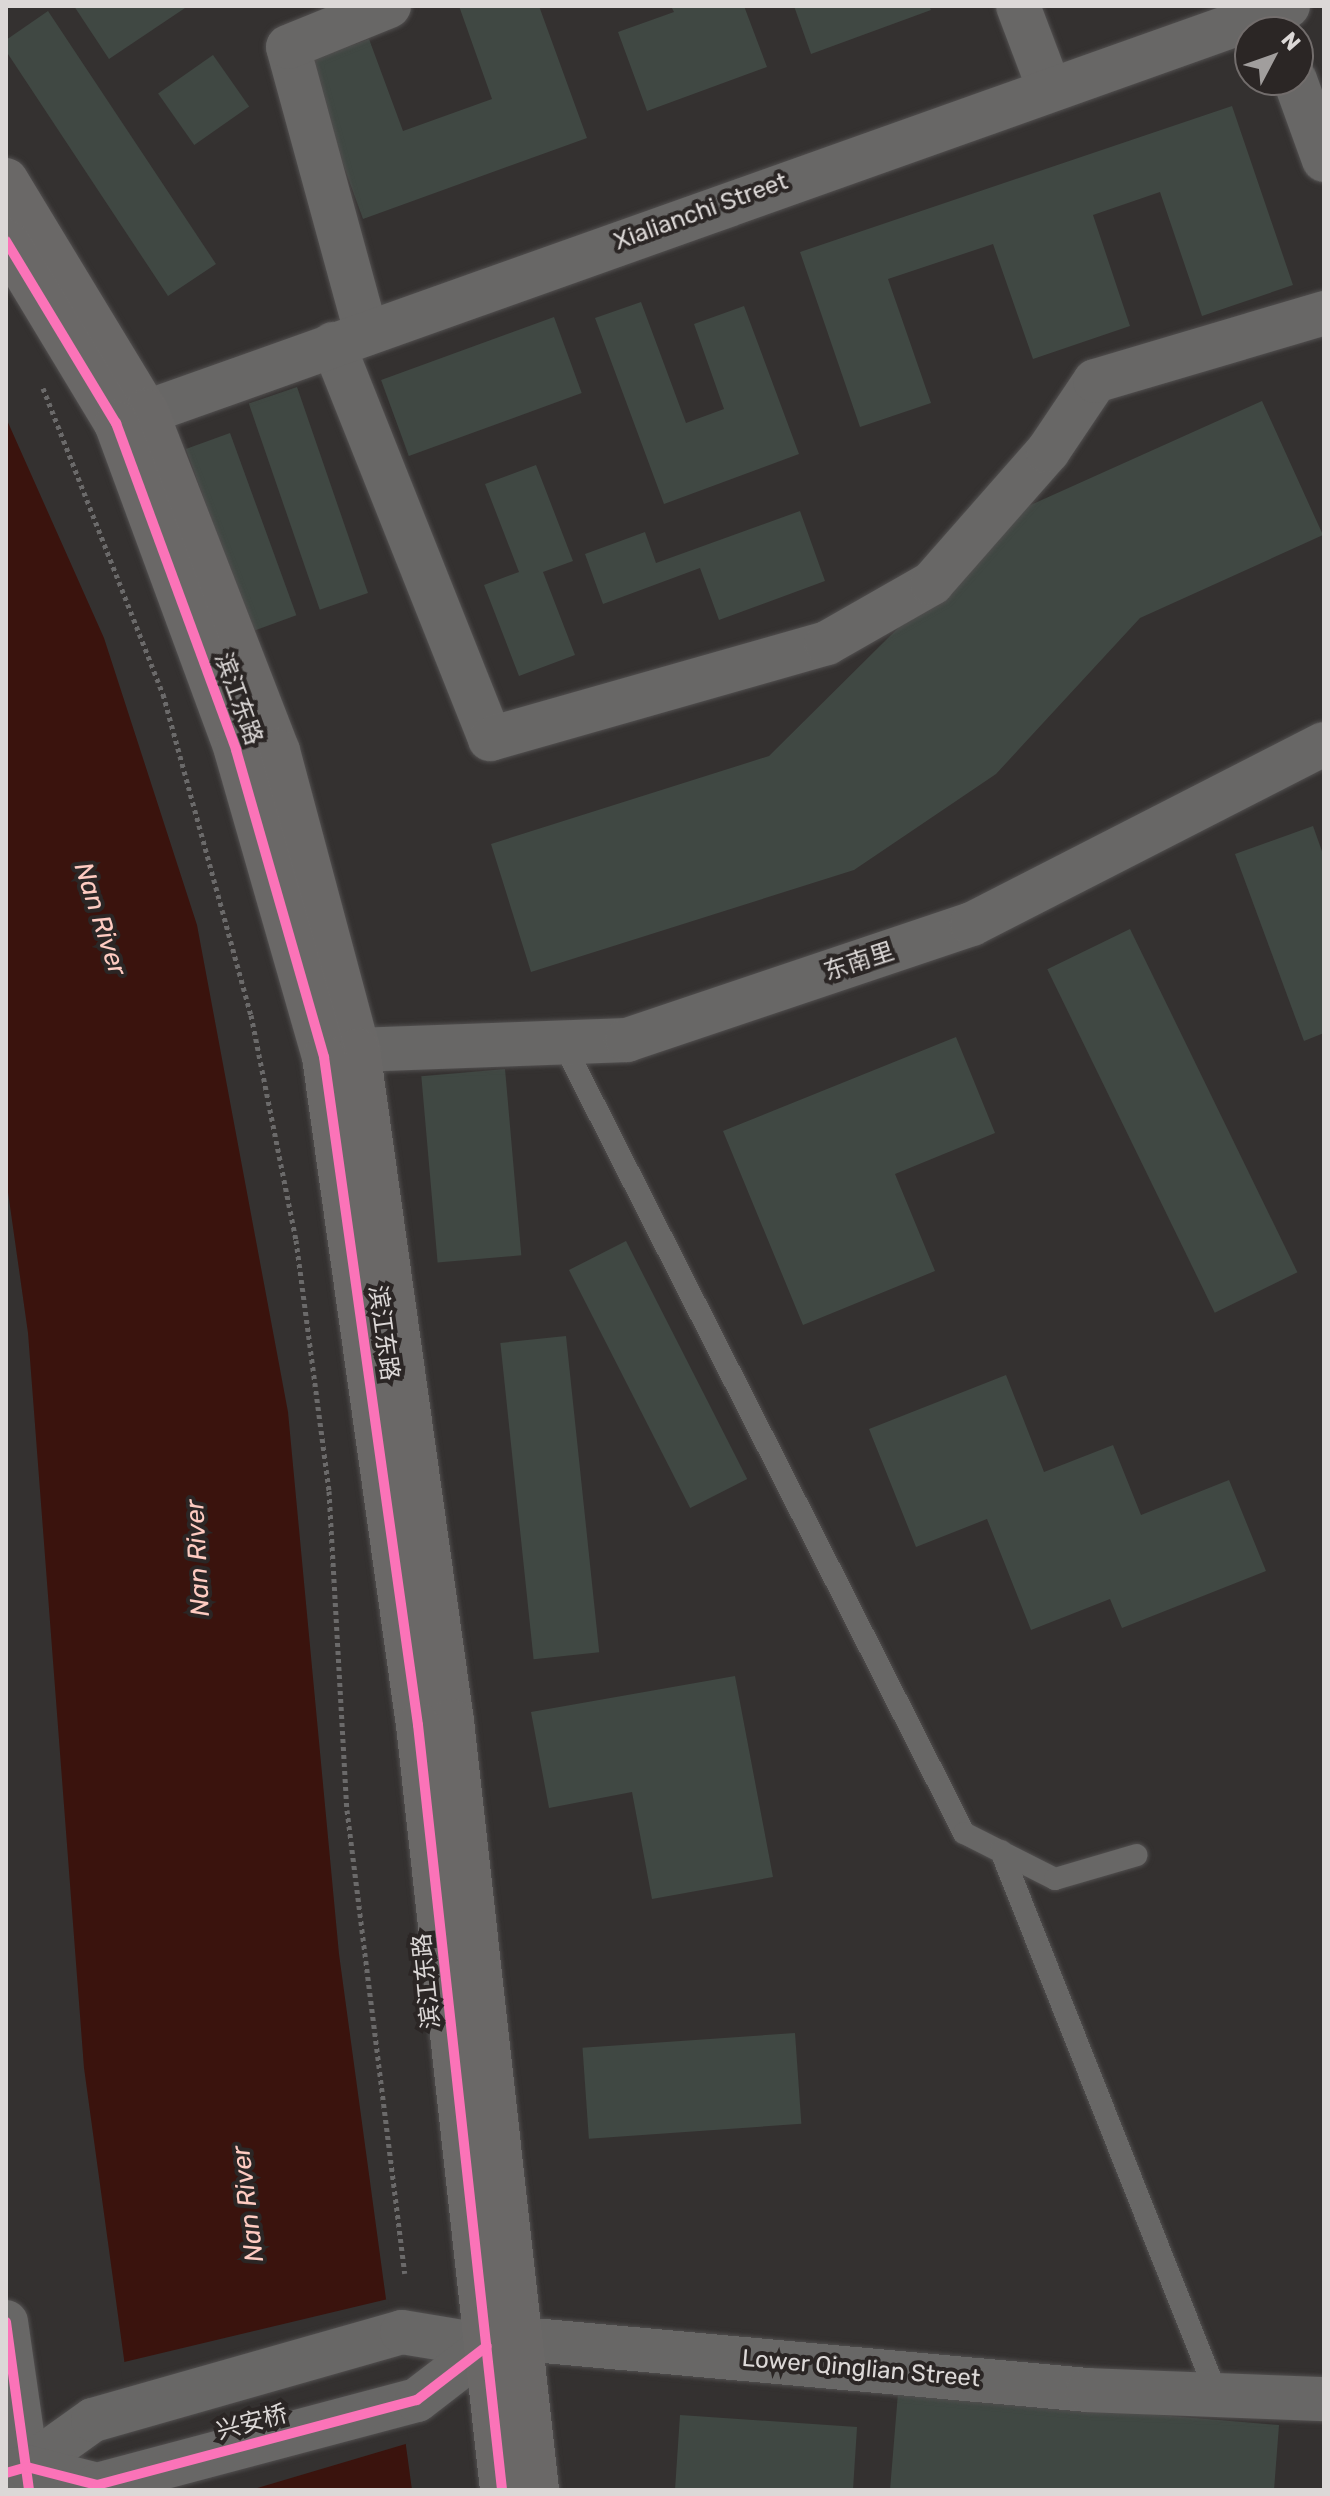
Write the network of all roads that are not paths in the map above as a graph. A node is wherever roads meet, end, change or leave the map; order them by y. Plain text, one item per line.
1 (389, 6) edge
2 (1018, 6) edge
3 (1234, 31) edge
4 (1049, 88) junction
5 (1301, 96) edge
6 (1324, 160) edge
7 (6, 180) edge
8 (6, 241) edge
9 (1324, 313) edge
10 (350, 338) junction
11 (131, 417) junction
12 (1324, 744) edge
13 (563, 1043) junction
14 (358, 1050) junction
15 (1001, 1851) junction
16 (1137, 1855) dead end
17 (6, 2322) edge
18 (505, 2342) junction
19 (1217, 2395) junction
20 (1324, 2399) edge
21 (17, 2470) edge
22 (502, 2490) edge
23 (537, 2490) edge

1 - 10 street
2 - 4 street
3 - 4 street, Xialianchi Street
4 - 10 street, Xialianchi Street
5 - 6 street
7 - 11 main road, 滨江东路
8 - 11 main road, 滨江东路
9 - 10 street
10 - 11 street, Xialianchi Street
11 - 14 main road, 滨江东路
11 - 18 main road, 滨江东路
12 - 13 street, 东南里
13 - 14 street, 东南里
13 - 15 lane
14 - 18 main road, 滨江东路
15 - 16 lane
15 - 19 lane
17 - 21 street
18 - 19 street, Lower Qinglian Street
18 - 21 street, Lower Qinglian Street
18 - 21 street, 兴安桥
18 - 22 main road, 滨江东路
18 - 23 main road, 滨江东路
19 - 20 street, Lower Qinglian Street

